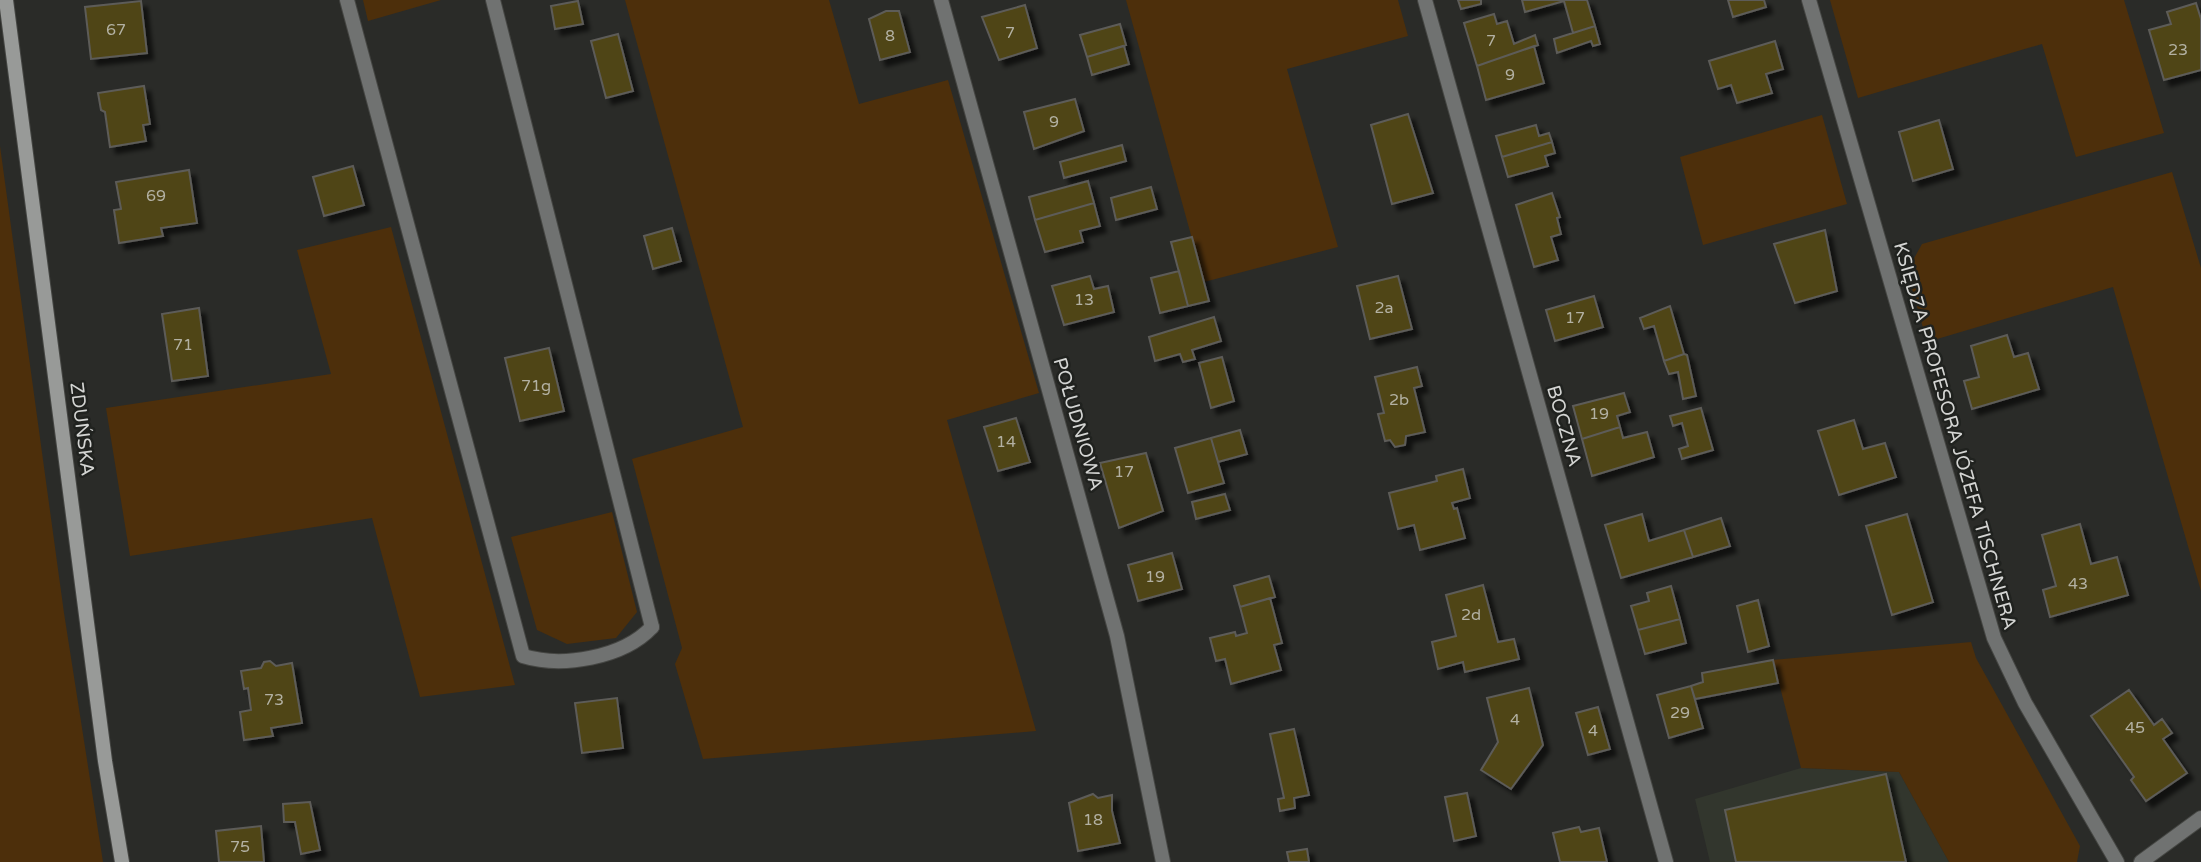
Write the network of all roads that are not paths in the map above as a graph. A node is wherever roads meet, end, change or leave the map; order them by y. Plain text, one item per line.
1 (6, 0) edge
2 (347, 0) edge
3 (494, 0) edge
4 (941, 0) edge
5 (1425, 0) edge
6 (1809, 0) edge
7 (2201, 818) edge
8 (122, 862) edge
9 (1163, 862) edge
10 (1667, 862) edge
11 (2117, 862) edge
12 (2140, 862) edge

1 - 8 street, ZDUŃSKA
2 - 3 street
4 - 9 street, POŁUDNIOWA
5 - 10 street, BOCZNA
6 - 11 street, KSIĘDZA PROFESORA JÓZEFA TISCHNERA
7 - 12 street

